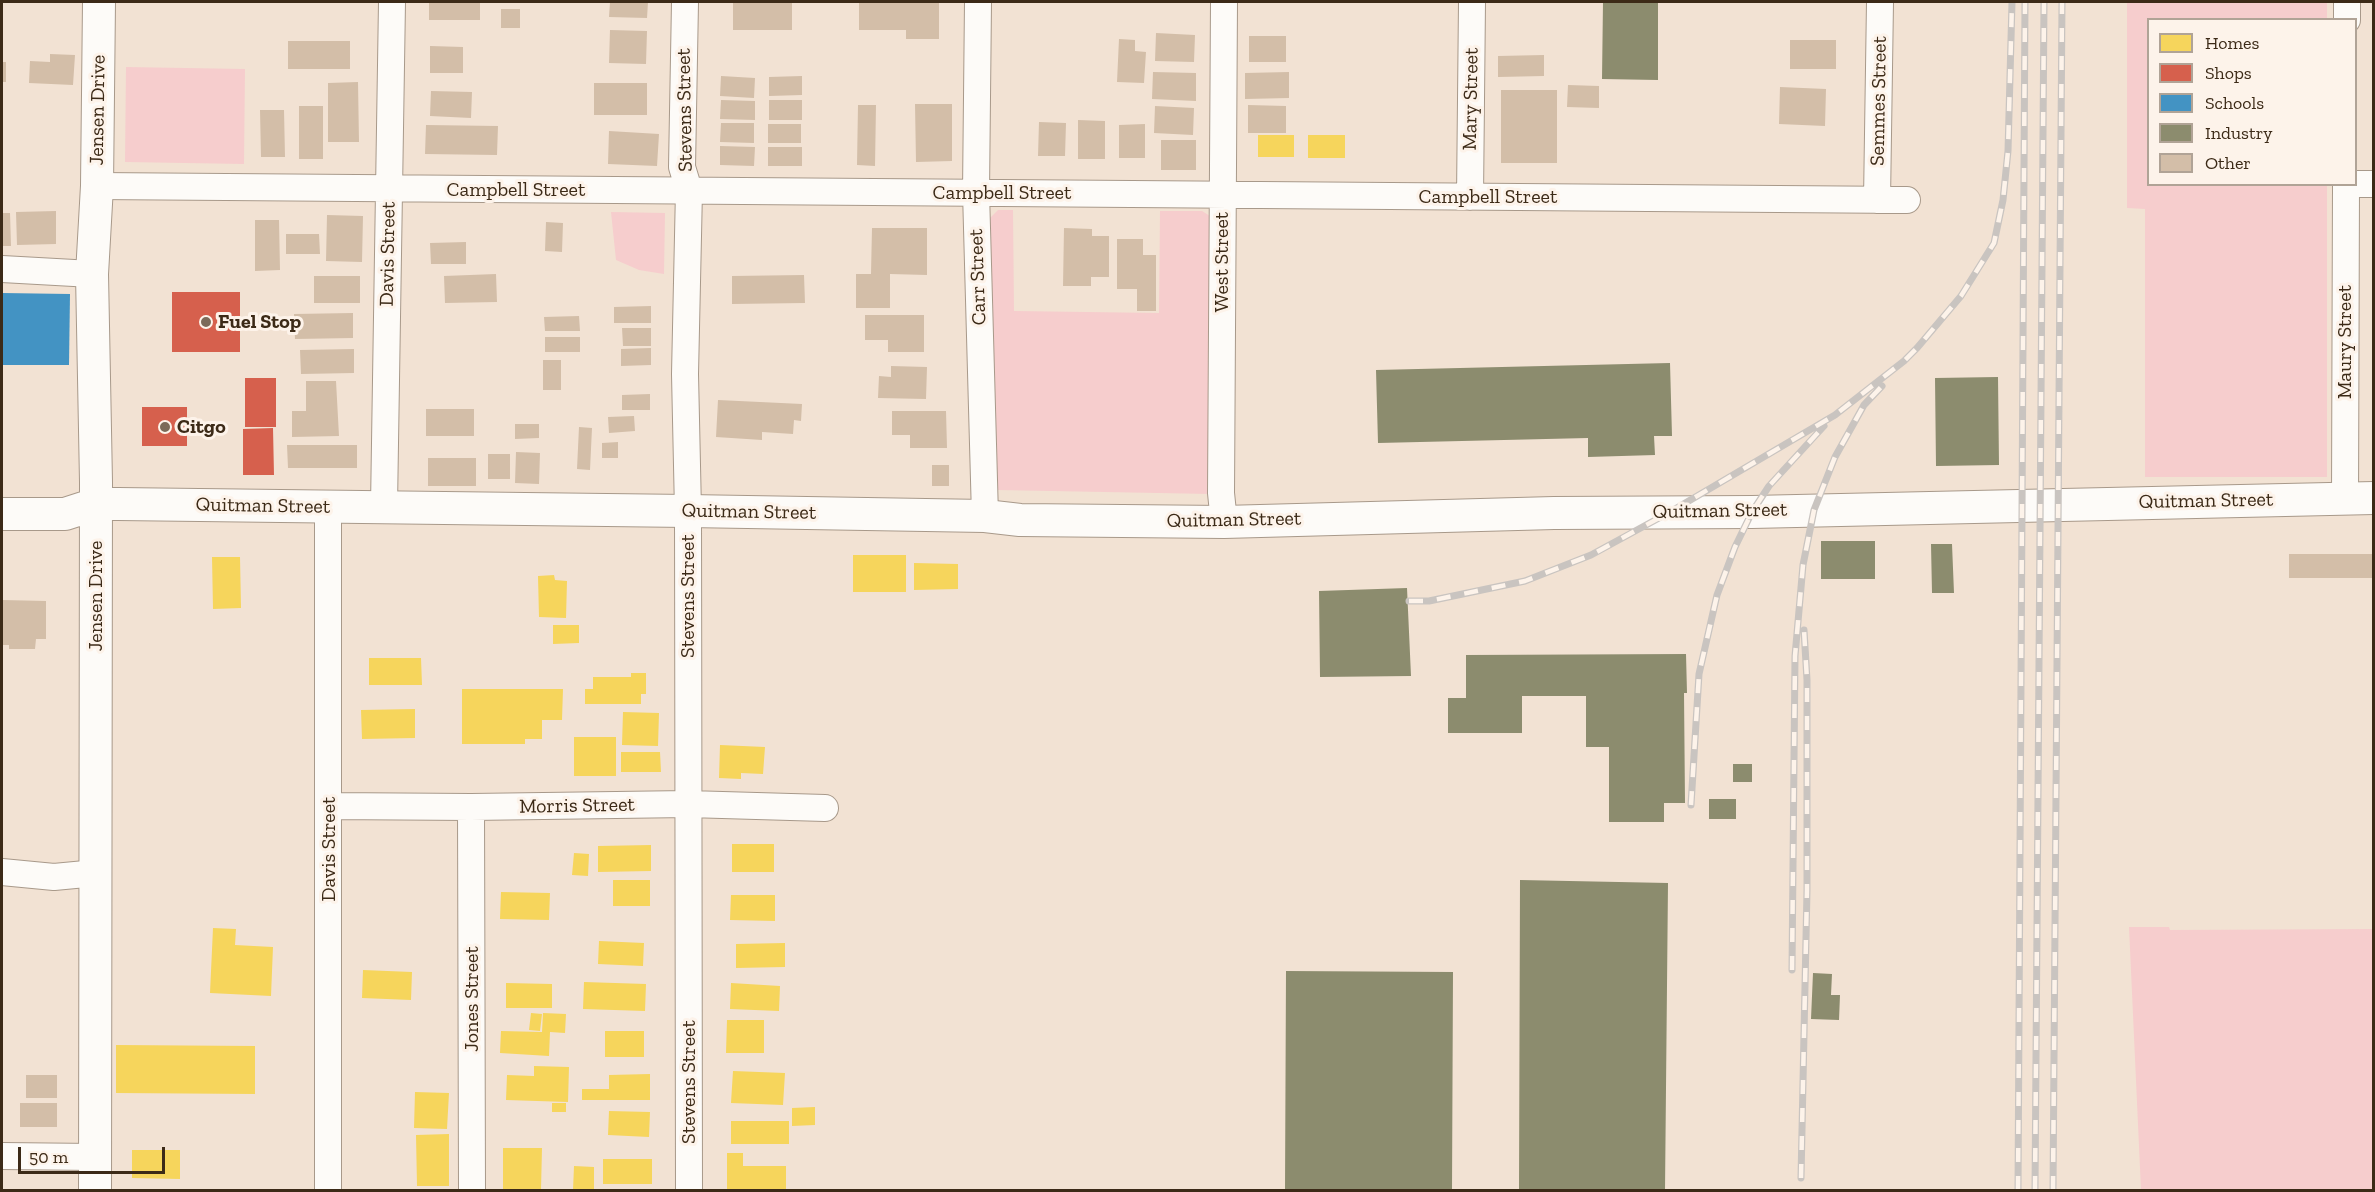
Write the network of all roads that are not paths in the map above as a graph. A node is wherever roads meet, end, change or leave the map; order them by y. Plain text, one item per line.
1 (99, 2) edge
2 (392, 2) edge
3 (685, 2) edge
4 (978, 2) edge
5 (1224, 2) edge
6 (1472, 2) edge
7 (1880, 2) edge
8 (2347, 2) edge
9 (2347, 18) edge
10 (2357, 184) edge
11 (2373, 184) edge
12 (97, 186) junction
13 (2346, 186) edge
14 (389, 188) junction
15 (688, 190) junction
16 (976, 192) junction
17 (1222, 195) junction
18 (1470, 197) junction
19 (1877, 200) junction
20 (1907, 201) dead end
21 (2, 270) edge
22 (92, 274) junction
23 (2, 494) edge
24 (2359, 499) edge
25 (96, 504) junction
26 (384, 506) junction
27 (328, 507) junction
28 (688, 511) junction
29 (2, 514) edge
30 (985, 516) junction
31 (1224, 522) junction
32 (688, 804) junction
33 (329, 806) junction
34 (471, 807) junction
35 (825, 808) dead end
36 (2, 872) edge
37 (96, 873) junction
38 (2, 1156) edge
39 (95, 1157) junction
40 (95, 1191) edge
41 (328, 1191) edge
42 (472, 1191) edge
43 (689, 1191) edge

1 - 12 main road, Jensen Drive
2 - 14 street, Davis Street
3 - 15 street, Stevens Street
4 - 16 street, Carr Street
5 - 17 street, West Street
6 - 18 street, Mary Street
7 - 19 street, Semmes Street
8 - 9 street
10 - 11 street
12 - 14 street, Campbell Street
12 - 22 main road, Jensen Drive
13 - 24 street, Maury Street
14 - 15 street, Campbell Street
14 - 26 street, Davis Street
15 - 16 street, Campbell Street
15 - 28 street, Stevens Street
16 - 17 street, Campbell Street
16 - 30 street, Carr Street
17 - 18 street, Campbell Street
17 - 31 street, West Street
18 - 19 street, Campbell Street
19 - 20 street, Campbell Street
21 - 22 street
22 - 25 main road, Jensen Drive
23 - 25 main road, Quitman Street
24 - 31 main road, Quitman Street
25 - 27 main road, Quitman Street
25 - 29 main road, Quitman Street
25 - 37 main road, Jensen Drive
26 - 27 main road, Quitman Street
26 - 28 main road, Quitman Street
27 - 33 street, Davis Street
28 - 30 main road, Quitman Street
28 - 32 street, Stevens Street
30 - 31 main road, Quitman Street
32 - 34 street, Morris Street
32 - 35 street, Morris Street
32 - 43 street, Stevens Street
33 - 34 street, Morris Street
33 - 41 street, Davis Street
34 - 42 street, Jones Street
36 - 37 street
37 - 39 main road, Jensen Drive
38 - 39 street
39 - 40 main road, Jensen Drive

